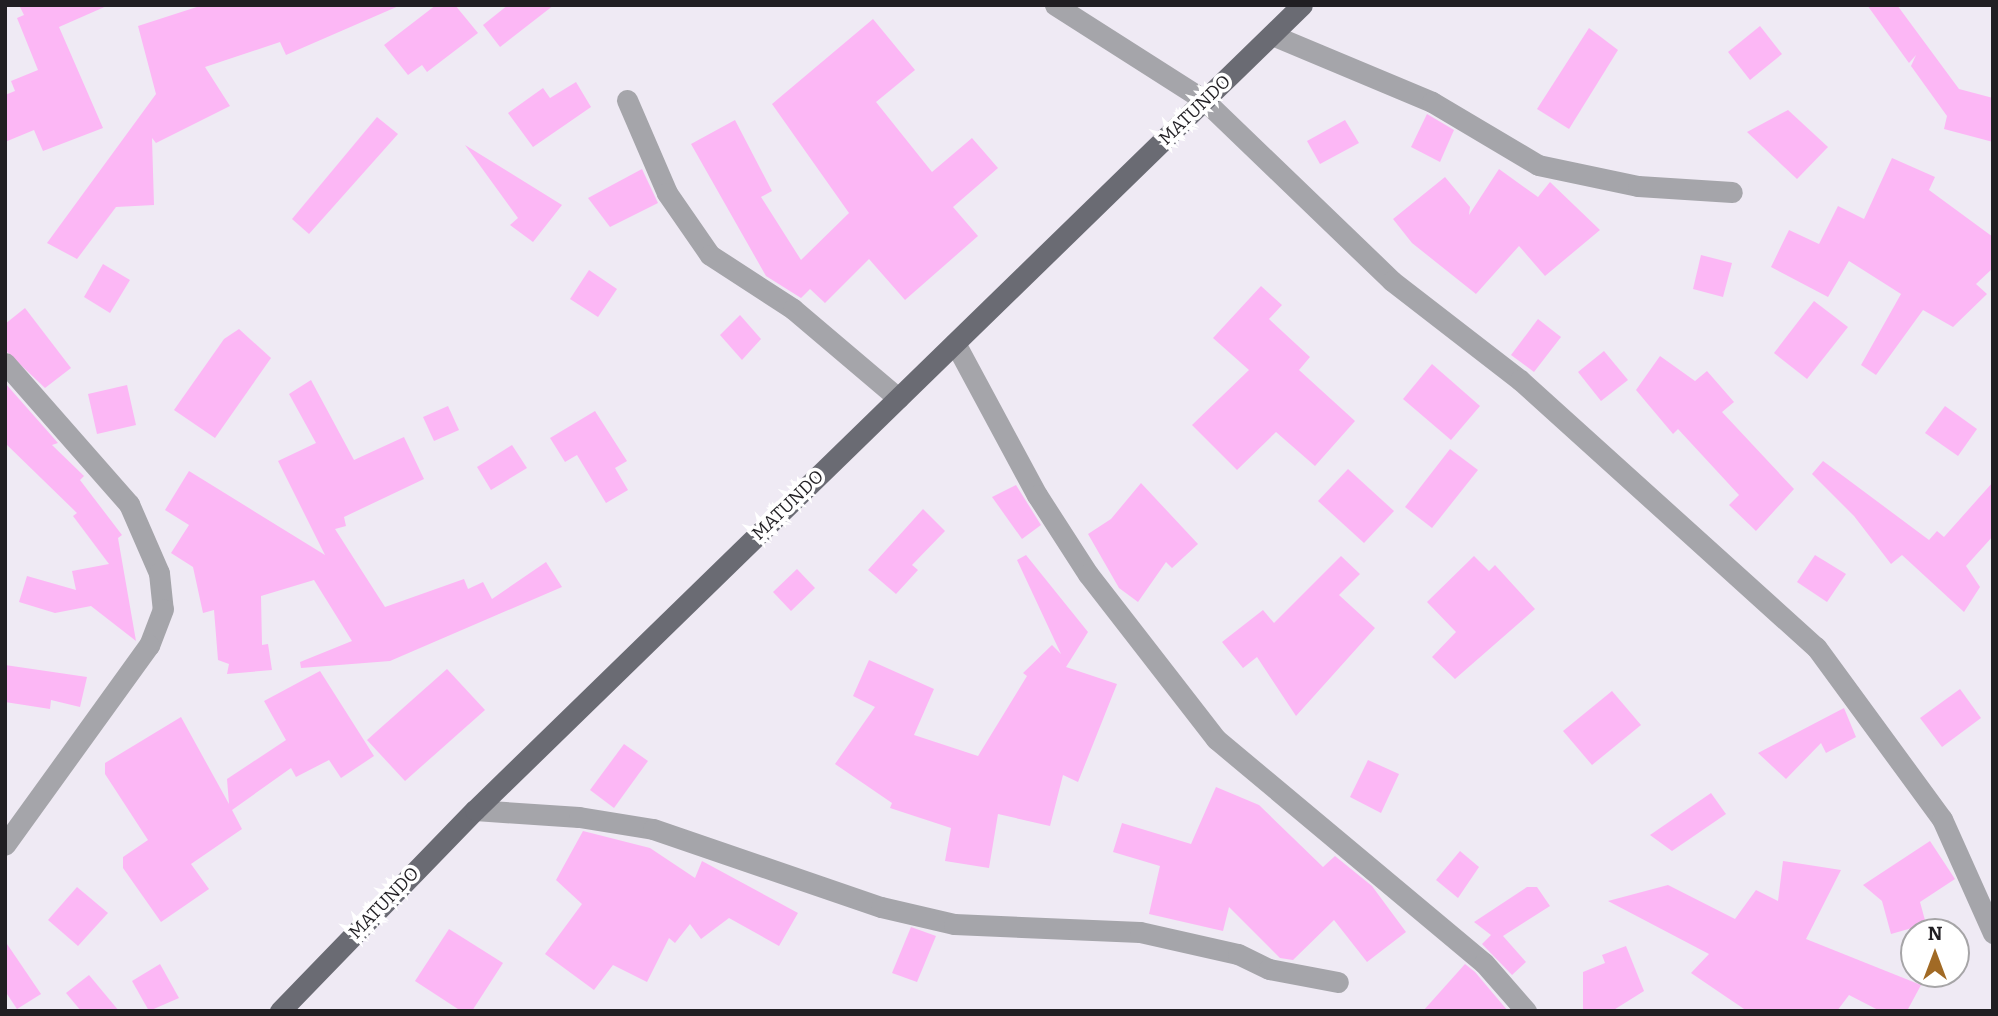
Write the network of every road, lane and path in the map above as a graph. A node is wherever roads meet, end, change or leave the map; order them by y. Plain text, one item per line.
1 (1302, 5) edge
2 (1059, 6) edge
3 (1272, 35) junction
4 (626, 100) dead end
5 (1204, 100) junction
6 (1732, 192) dead end
7 (955, 343) junction
8 (5, 363) edge
9 (898, 398) junction
10 (475, 810) junction
11 (5, 845) edge
12 (1993, 933) edge
13 (1338, 982) dead end
14 (280, 1011) edge
15 (1526, 1011) edge

1 - 3 main road, MATUNDO
2 - 5 street
3 - 5 main road, MATUNDO
3 - 6 street
4 - 9 street
5 - 7 main road, MATUNDO
5 - 12 street
7 - 9 main road, MATUNDO
7 - 15 street
8 - 11 street
9 - 10 main road, MATUNDO
10 - 13 street
10 - 14 main road, MATUNDO

